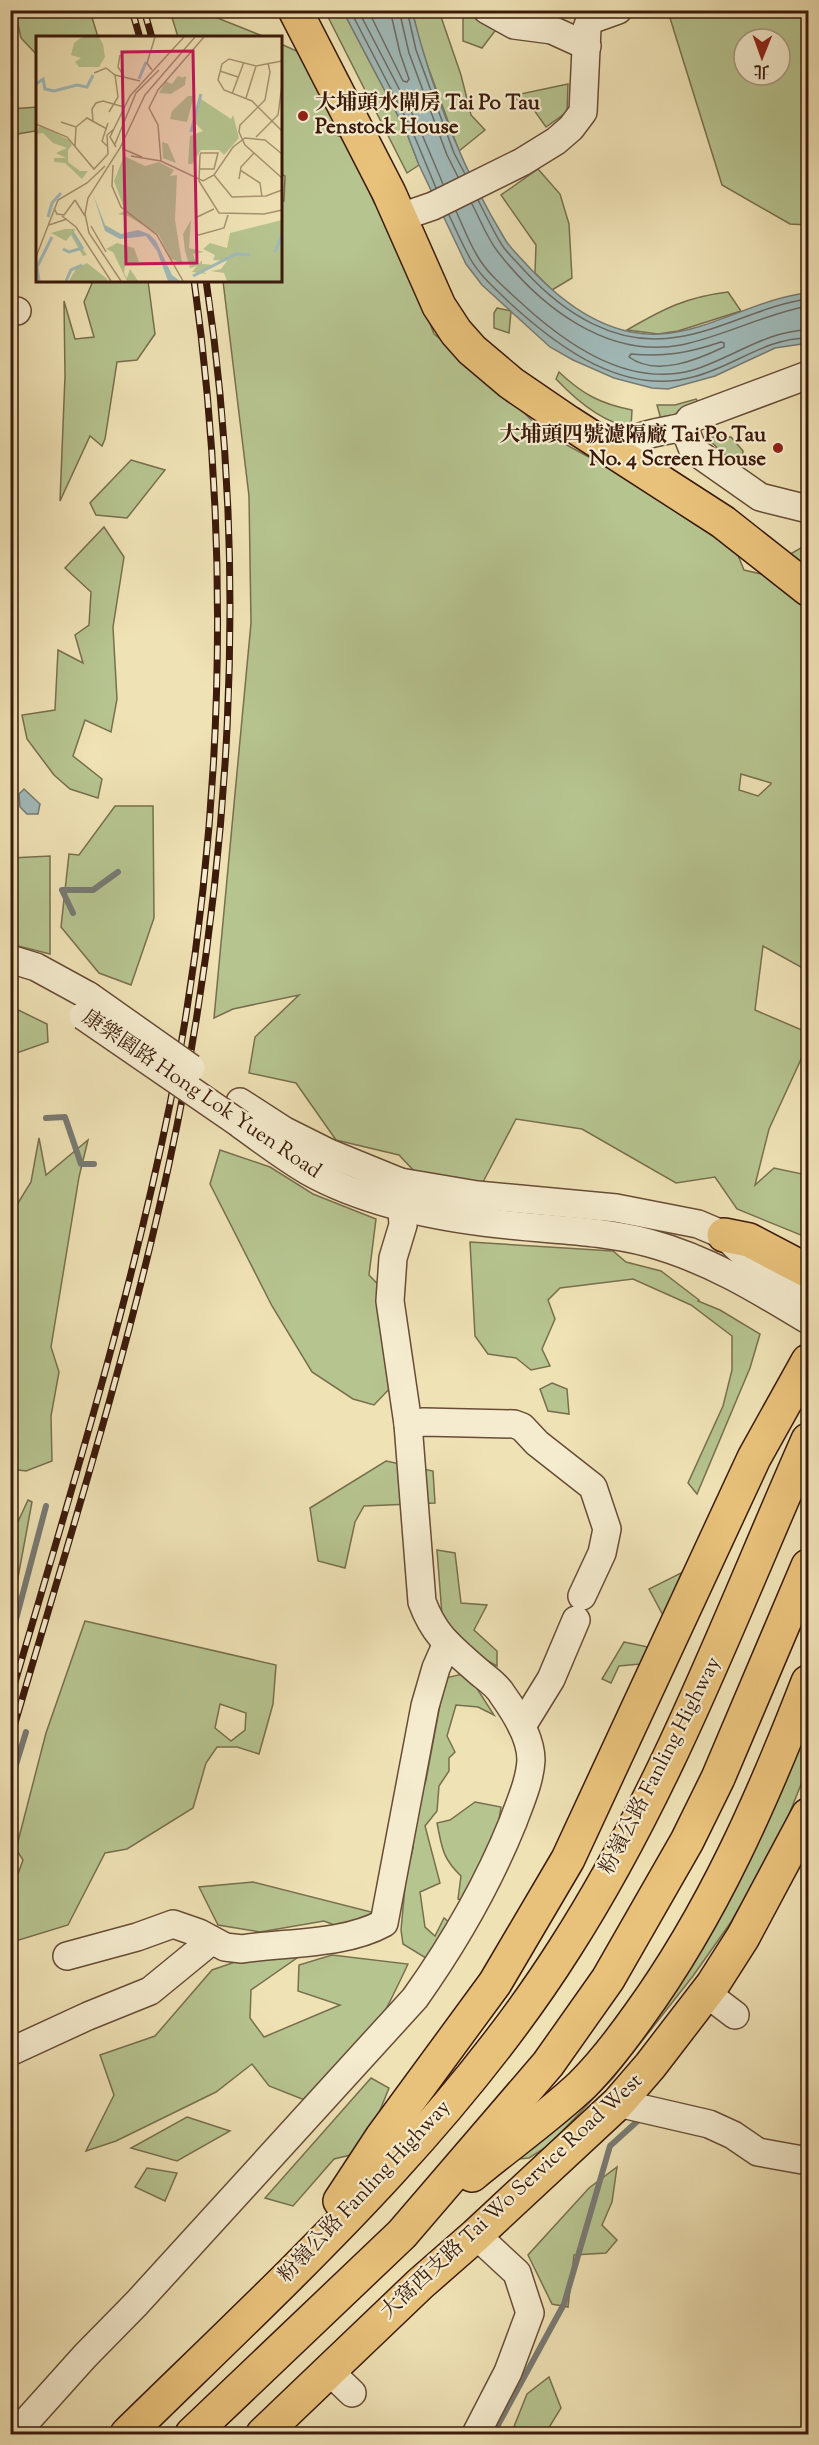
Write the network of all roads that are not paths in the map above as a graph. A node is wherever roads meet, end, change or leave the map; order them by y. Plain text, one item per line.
1 (295, 10) edge
2 (487, 10) edge
3 (609, 13) edge
4 (587, 46) junction
5 (401, 217) junction
6 (808, 375) edge
7 (684, 427) junction
8 (617, 454) junction
9 (808, 509) edge
10 (808, 589) edge
11 (10, 959) edge
12 (10, 972) edge
13 (86, 1006) junction
14 (401, 1194) junction
15 (724, 1235) junction
16 (808, 1271) edge
17 (808, 1290) edge
18 (808, 1320) edge
19 (808, 1361) edge
20 (408, 1424) junction
21 (808, 1440) edge
22 (808, 1566) edge
23 (447, 1643) junction
24 (808, 1682) edge
25 (522, 1726) junction
26 (808, 1815) edge
27 (211, 1941) junction
28 (67, 1956) dead end
29 (706, 1993) junction
30 (735, 2014) dead end
31 (10, 2052) edge
32 (638, 2108) junction
33 (806, 2164) edge
34 (402, 2234) junction
35 (476, 2235) junction
36 (297, 2265) junction
37 (329, 2371) junction
38 (352, 2394) dead end
39 (15, 2434) edge
40 (127, 2434) edge
41 (192, 2434) edge
42 (263, 2434) edge
43 (476, 2434) edge

1 - 5 main road
2 - 4 street
3 - 4 street
4 - 5 street
5 - 8 main road
6 - 7 street
7 - 8 street
7 - 9 street
8 - 10 main road
11 - 13 street, 康樂園路 Hong Lok Yuen Road
12 - 13 street, 康樂園路 Hong Lok Yuen Road
13 - 14 street, 康樂園路 Hong Lok Yuen Road, bridge
14 - 15 street, 康樂園路 Hong Lok Yuen Road
14 - 18 street, 康樂園路 Hong Lok Yuen Road
14 - 20 street
15 - 16 main road
15 - 17 street, 康樂園路 Hong Lok Yuen Road
19 - 36 main road
20 - 23 street
20 - 25 street
21 - 36 main road, 粉嶺公路 Fanling Highway
22 - 34 main road
23 - 25 street
23 - 27 street
24 - 34 main road
25 - 39 street
26 - 29 main road, 大窩西支路 Tai Wo Service Road West
27 - 28 street
27 - 31 street
29 - 30 street
29 - 32 main road, 大窩西支路 Tai Wo Service Road West
32 - 33 street
32 - 35 main road, 大窩西支路 Tai Wo Service Road West
34 - 41 main road
35 - 37 main road, 大窩西支路 Tai Wo Service Road West
35 - 43 street
36 - 40 main road, 粉嶺公路 Fanling Highway
37 - 38 street
37 - 42 main road, 大窩西支路 Tai Wo Service Road West

